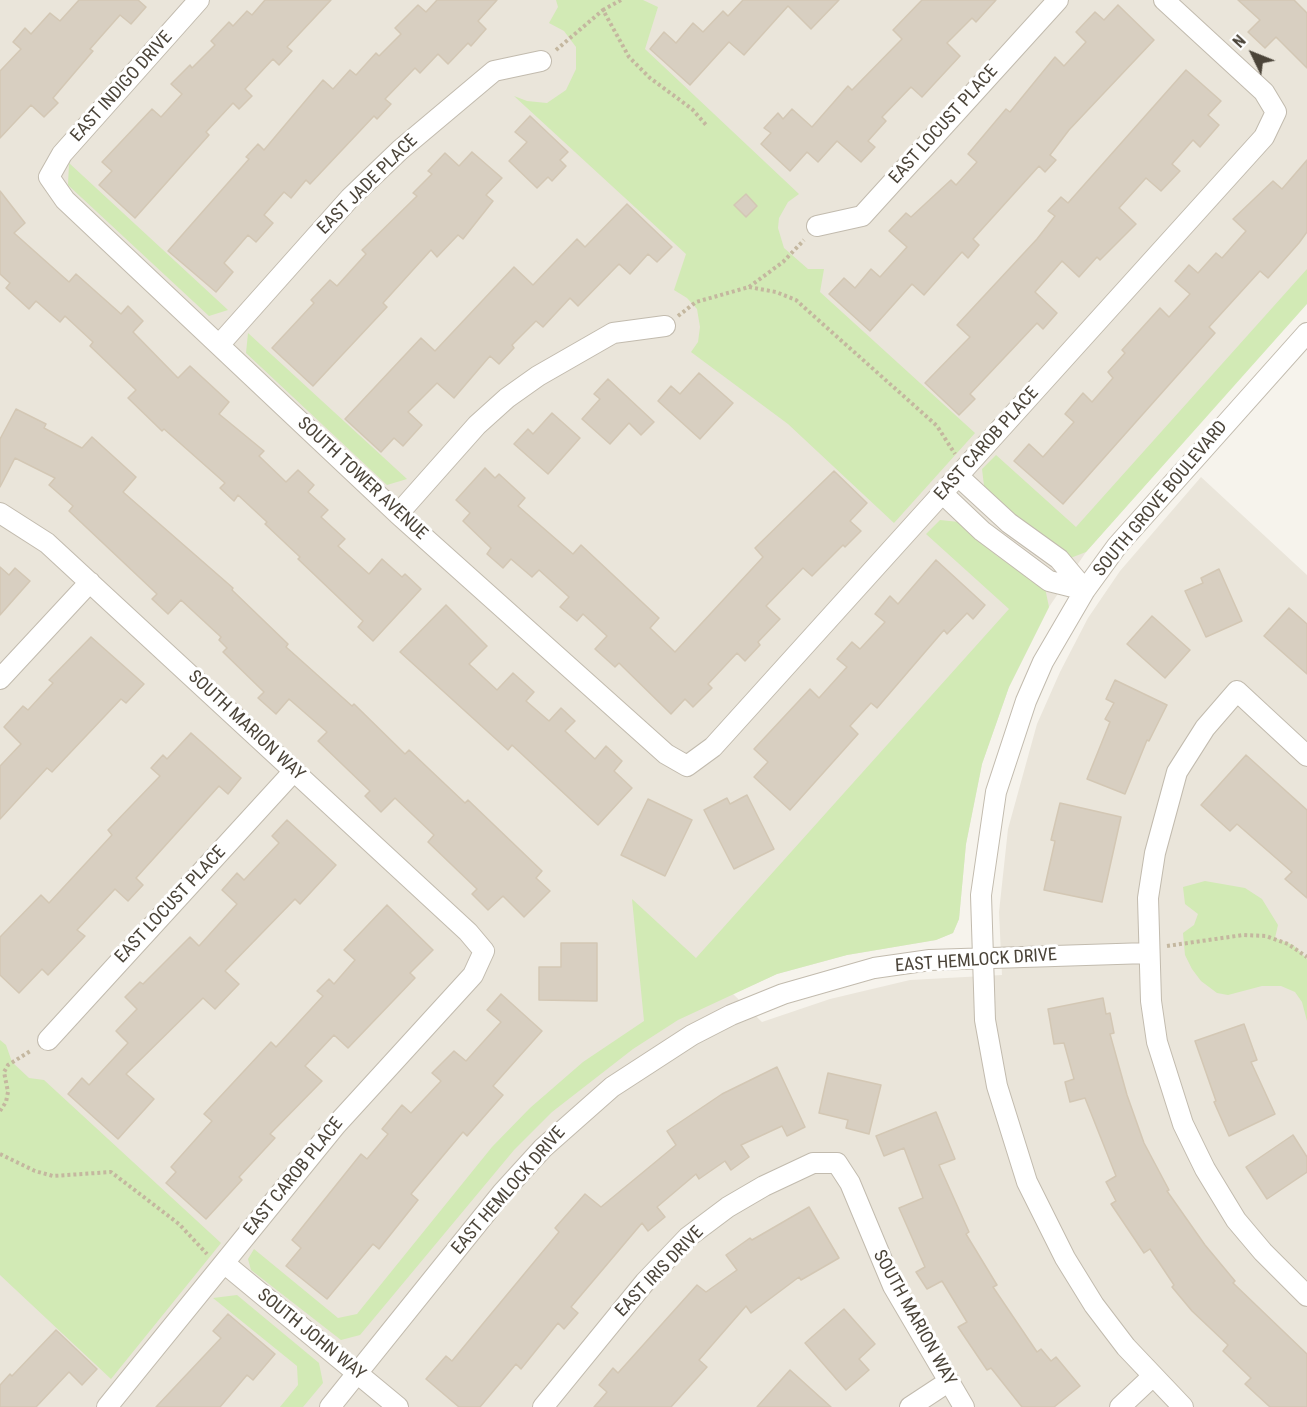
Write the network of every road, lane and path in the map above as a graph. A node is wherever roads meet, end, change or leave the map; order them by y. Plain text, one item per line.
1 (200, 0) edge
2 (621, 0) edge
3 (1058, 0) edge
4 (1164, 0) edge
5 (603, 10) junction
6 (541, 61) joint
7 (707, 126) dead end
8 (49, 177) joint
9 (817, 226) joint
10 (749, 287) junction
11 (665, 326) joint
12 (1307, 333) edge
13 (219, 345) junction
14 (961, 473) junction
15 (942, 494) junction
16 (0, 513) edge
17 (398, 514) junction
18 (90, 582) junction
19 (1085, 591) junction
20 (0, 679) edge
21 (1307, 756) edge
22 (687, 766) joint
23 (294, 771) junction
24 (1148, 949) junction
25 (484, 951) joint
26 (981, 957) junction
27 (1307, 957) edge
28 (48, 1040) joint
29 (0, 1112) edge
30 (0, 1154) edge
31 (837, 1163) joint
32 (222, 1265) junction
33 (1307, 1296) edge
34 (357, 1373) junction
35 (1153, 1376) junction
36 (948, 1382) junction
37 (107, 1407) edge
38 (330, 1407) edge
39 (398, 1407) edge
40 (543, 1407) edge
41 (910, 1407) edge
42 (964, 1407) edge
43 (1120, 1407) edge
44 (1183, 1407) edge

1 - 8 street, EAST INDIGO DRIVE
2 - 5 path
3 - 9 street, EAST LOCUST PLACE
4 - 14 street, EAST CAROB PLACE
5 - 6 path
5 - 7 path
6 - 13 street, EAST JADE PLACE
8 - 13 street, SOUTH TOWER AVENUE
9 - 10 path
10 - 11 path
10 - 14 path
11 - 17 street
12 - 19 street, SOUTH GROVE BOULEVARD
13 - 17 street, SOUTH TOWER AVENUE
14 - 15 street, EAST CAROB PLACE
14 - 19 street
15 - 19 street
15 - 22 street, EAST CAROB PLACE
16 - 18 street, SOUTH MARION WAY
17 - 22 street, SOUTH TOWER AVENUE
18 - 20 street
18 - 23 street, SOUTH MARION WAY
19 - 26 street, SOUTH GROVE BOULEVARD
21 - 24 street
23 - 25 street, SOUTH MARION WAY
23 - 28 street, EAST LOCUST PLACE
24 - 26 street, EAST HEMLOCK DRIVE
24 - 27 path
24 - 33 street
25 - 32 street, EAST CAROB PLACE
26 - 34 street, EAST HEMLOCK DRIVE
26 - 35 street, SOUTH GROVE BOULEVARD
28 - 29 path
30 - 32 path
31 - 36 street, SOUTH MARION WAY
31 - 40 street, EAST IRIS DRIVE
32 - 34 street, SOUTH JOHN WAY
32 - 37 street, EAST CAROB PLACE
34 - 38 street, EAST HEMLOCK DRIVE
34 - 39 street, SOUTH JOHN WAY
35 - 43 street
35 - 44 street, SOUTH GROVE BOULEVARD
36 - 41 street
36 - 42 street, SOUTH MARION WAY

